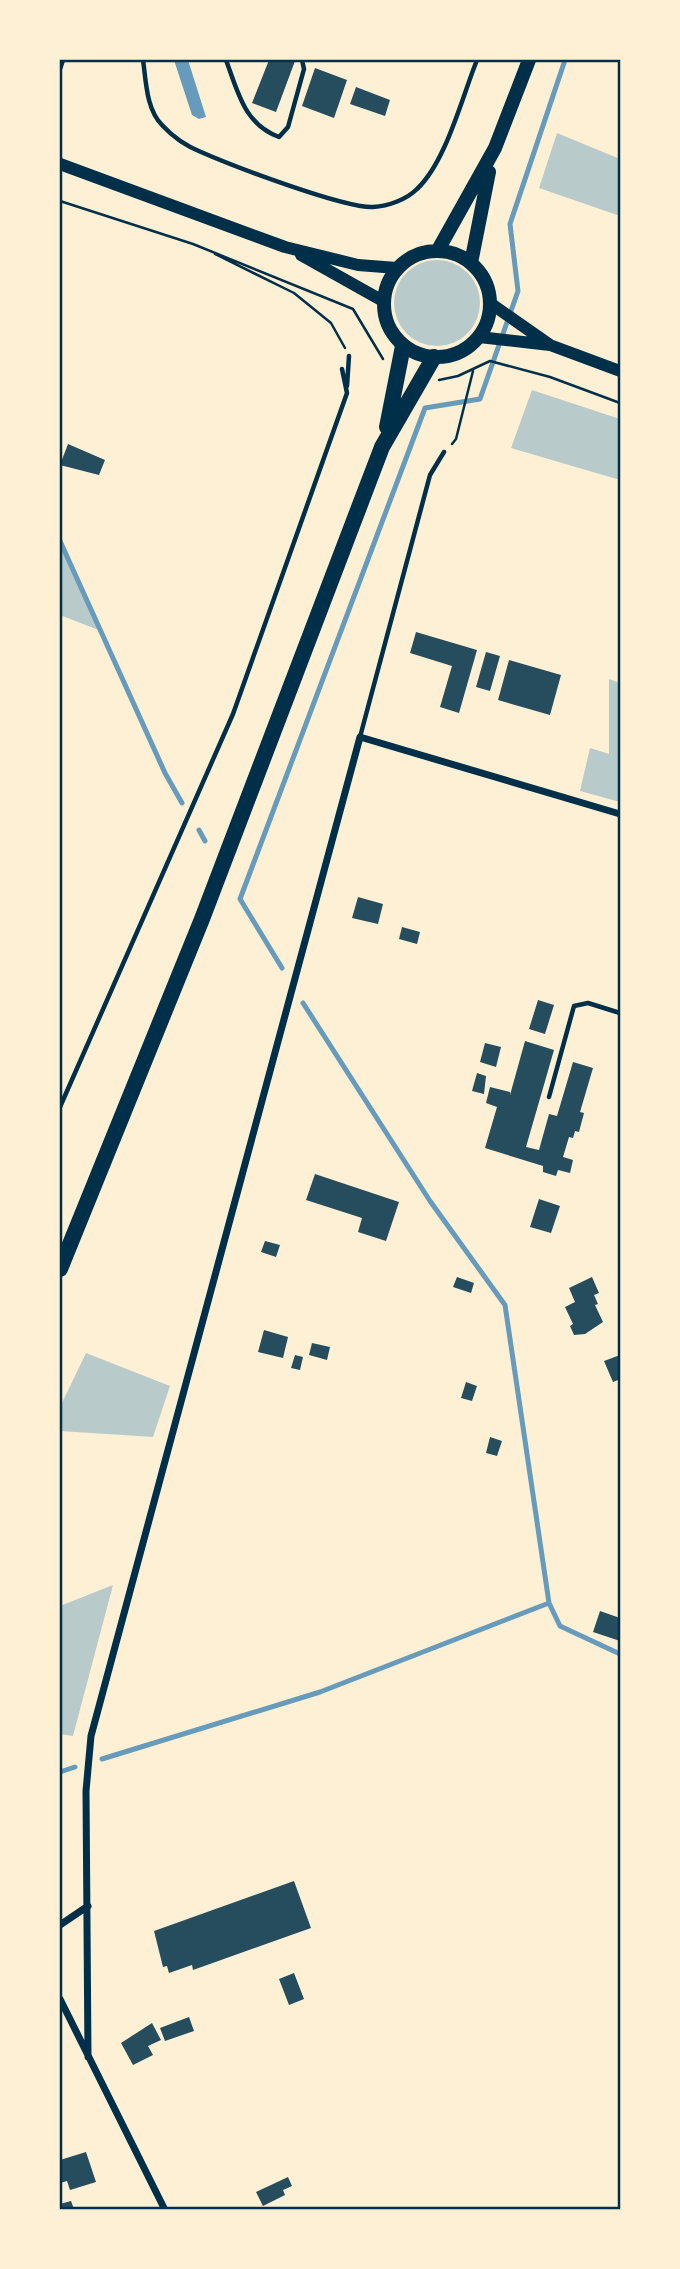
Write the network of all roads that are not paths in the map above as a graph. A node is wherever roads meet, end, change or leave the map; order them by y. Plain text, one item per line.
1 (63, 60) edge
2 (143, 60) edge
3 (226, 60) edge
4 (302, 60) edge
5 (477, 60) edge
6 (529, 60) edge
7 (60, 69) edge
8 (495, 148) junction
9 (60, 164) edge
10 (285, 247) junction
11 (438, 250) junction
12 (471, 263) junction
13 (397, 268) junction
14 (383, 301) junction
15 (490, 303) junction
16 (478, 337) junction
17 (550, 345) junction
18 (403, 346) junction
19 (349, 356) road end
20 (435, 358) junction
21 (342, 369) dead end
22 (621, 372) edge
23 (347, 393) junction
24 (382, 447) junction
25 (444, 452) road end
26 (360, 737) junction
27 (621, 814) edge
28 (621, 1013) edge
29 (548, 1097) dead end
30 (60, 1107) edge
31 (60, 1269) edge
32 (88, 1906) junction
33 (60, 1925) edge
34 (60, 1999) edge
35 (88, 2057) junction
36 (165, 2210) edge

1 - 7 lane
2 - 5 lane
3 - 4 lane
6 - 8 main road
8 - 11 main road
8 - 12 main road
9 - 10 main road
10 - 13 main road
10 - 14 main road
11 - 12 main road
11 - 13 main road
12 - 15 main road
13 - 14 main road
14 - 18 main road
15 - 16 main road
15 - 17 main road
16 - 17 main road
16 - 20 main road
17 - 22 main road
18 - 20 main road
18 - 24 highway
19 - 23 lane
20 - 24 highway
21 - 23 lane
23 - 30 lane
24 - 31 highway
25 - 26 lane
26 - 27 street
26 - 32 street
28 - 29 lane
32 - 33 street
32 - 35 street
34 - 35 street
35 - 36 street

